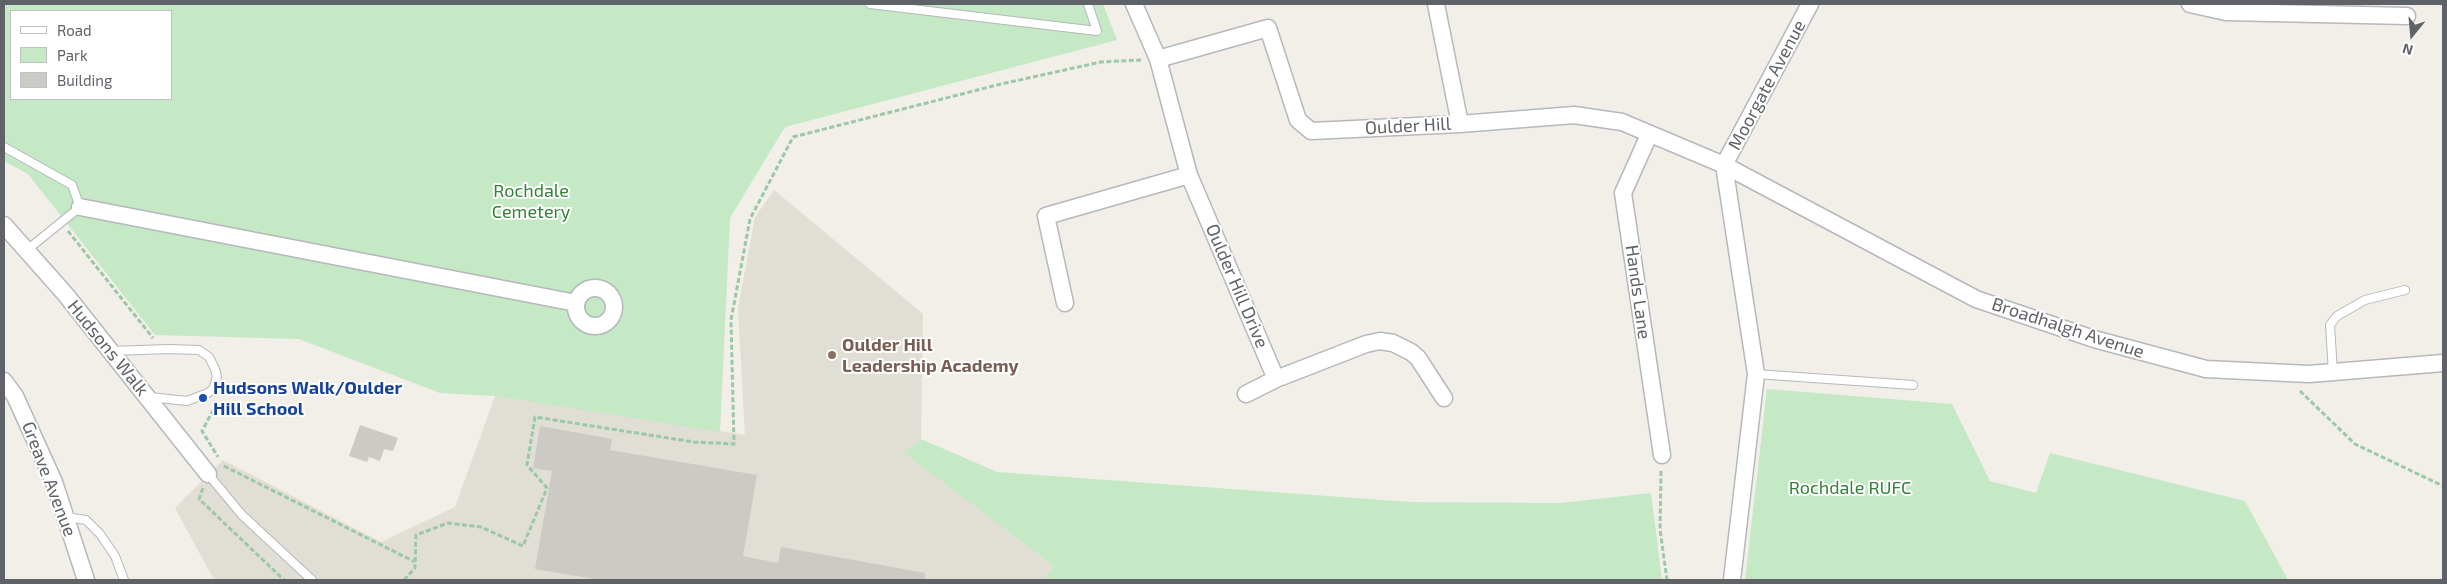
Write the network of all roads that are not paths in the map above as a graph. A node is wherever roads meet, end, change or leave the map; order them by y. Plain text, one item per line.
1 (870, 4) edge
2 (1088, 4) edge
3 (1134, 4) edge
4 (1436, 4) edge
5 (1810, 4) edge
6 (2190, 4) edge
7 (2407, 16) dead end
8 (1158, 59) junction
9 (1460, 124) junction
10 (1650, 135) junction
11 (4, 147) edge
12 (1724, 165) junction
13 (1189, 175) junction
14 (80, 207) junction
15 (4, 225) edge
16 (27, 250) junction
17 (2405, 290) dead end
18 (576, 303) dead end
19 (1065, 303) dead end
20 (111, 352) junction
21 (2443, 363) edge
22 (2333, 373) junction
23 (1756, 374) junction
24 (1276, 379) junction
25 (4, 381) edge
26 (1913, 385) dead end
27 (1246, 394) dead end
28 (147, 397) junction
29 (1444, 398) dead end
30 (1662, 455) road end
31 (208, 474) joint
32 (66, 517) junction
33 (86, 580) edge
34 (124, 580) edge
35 (312, 580) edge
36 (1732, 580) edge

1 - 2 lane
3 - 8 street, Oulder Hill Drive
4 - 9 street
5 - 12 street, Moorgate Avenue
6 - 7 street
8 - 9 street, Oulder Hill
8 - 13 street, Oulder Hill Drive
9 - 10 street, Oulder Hill
10 - 12 street, Oulder Hill
10 - 30 street, Hands Lane
11 - 14 lane
12 - 22 street, Broadhalgh Avenue
12 - 23 street
13 - 19 street
13 - 24 street, Oulder Hill Drive
14 - 16 lane
14 - 18 street
15 - 16 street, Hudsons Walk
16 - 20 street, Hudsons Walk
17 - 22 lane
20 - 28 street, Hudsons Walk
20 - 28 lane
21 - 22 street, Broadhalgh Avenue
23 - 26 lane
23 - 36 street
24 - 27 street
24 - 29 street
25 - 32 street, Greave Avenue
28 - 31 street, Hudsons Walk
31 - 35 lane
32 - 33 street, Greave Avenue
32 - 34 lane

